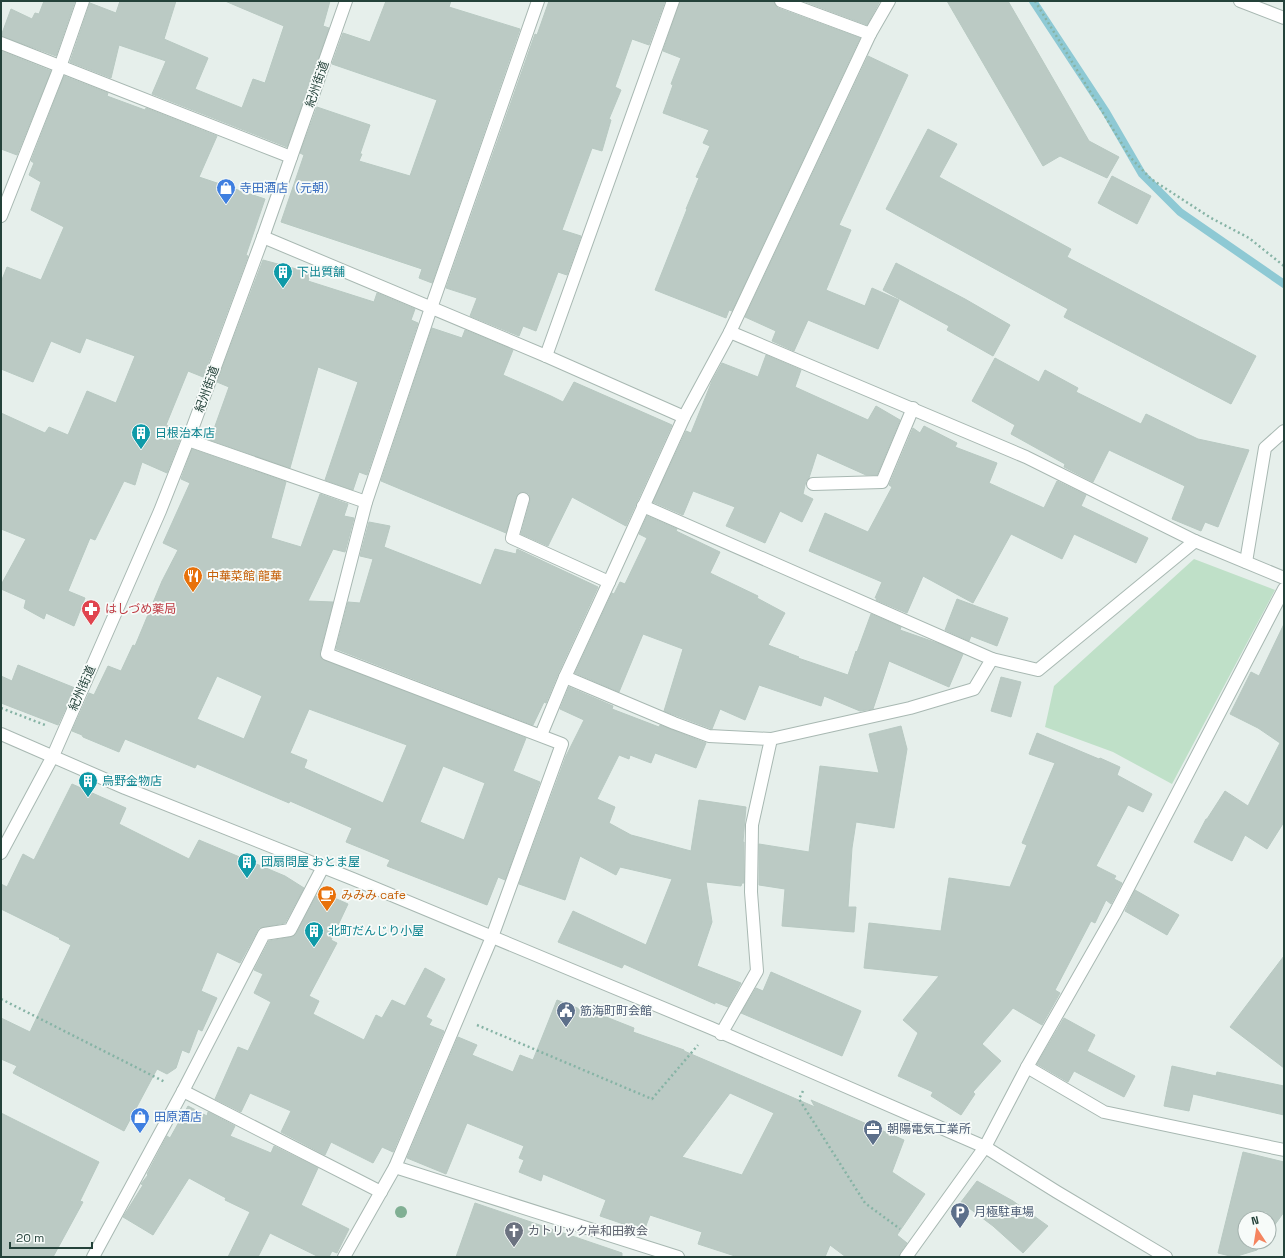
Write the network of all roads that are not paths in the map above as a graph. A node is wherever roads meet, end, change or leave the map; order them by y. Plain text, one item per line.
1 (83, 1) edge
2 (346, 1) edge
3 (538, 1) edge
4 (673, 1) edge
5 (781, 1) edge
6 (889, 1) edge
7 (1240, 1) edge
8 (1284, 18) edge
9 (870, 34) junction
10 (1, 43) edge
11 (60, 67) junction
12 (291, 157) junction
13 (1, 216) edge
14 (263, 237) junction
15 (431, 308) junction
16 (730, 332) junction
17 (546, 356) junction
18 (913, 408) junction
19 (684, 416) junction
20 (1284, 431) edge
21 (188, 440) junction
22 (813, 484) dead end
23 (523, 499) dead end
24 (366, 502) junction
25 (643, 506) junction
26 (1195, 541) junction
27 (1246, 562) junction
28 (1284, 578) edge
29 (610, 582) junction
30 (1284, 589) edge
31 (992, 659) junction
32 (565, 677) junction
33 (1, 734) edge
34 (541, 735) junction
35 (771, 739) junction
36 (53, 756) junction
37 (1, 853) edge
38 (324, 867) junction
39 (492, 938) junction
40 (716, 1031) junction
41 (1027, 1067) junction
42 (183, 1091) junction
43 (985, 1147) junction
44 (1284, 1150) edge
45 (395, 1168) junction
46 (381, 1192) junction
47 (93, 1257) edge
48 (344, 1257) edge
49 (678, 1257) edge
50 (906, 1257) edge
51 (1166, 1257) edge

1 - 11 street
2 - 12 street, 紀州街道
3 - 15 street
4 - 17 street
5 - 9 street
6 - 9 street
7 - 8 street
9 - 16 street
10 - 11 street
11 - 12 street
11 - 13 street
12 - 14 street, 紀州街道
14 - 15 street
14 - 21 street, 紀州街道
15 - 17 street
15 - 24 street
16 - 18 street
16 - 19 street
17 - 19 street
18 - 22 street
18 - 26 street
19 - 25 street
20 - 27 street
21 - 24 street
21 - 36 street, 紀州街道
23 - 29 street
24 - 34 street
25 - 29 street
25 - 31 street
26 - 27 street
26 - 31 street
27 - 28 street
29 - 32 street
30 - 41 street
31 - 35 street
32 - 34 street
32 - 35 street
33 - 36 street
34 - 39 street
35 - 40 street
36 - 37 street, 紀州街道
36 - 38 street
38 - 39 street
38 - 42 street
39 - 40 street
39 - 45 street
40 - 43 street
41 - 43 street
41 - 44 street
42 - 46 street
42 - 47 street
43 - 50 street
43 - 51 street
45 - 46 street
45 - 49 street
46 - 48 street

